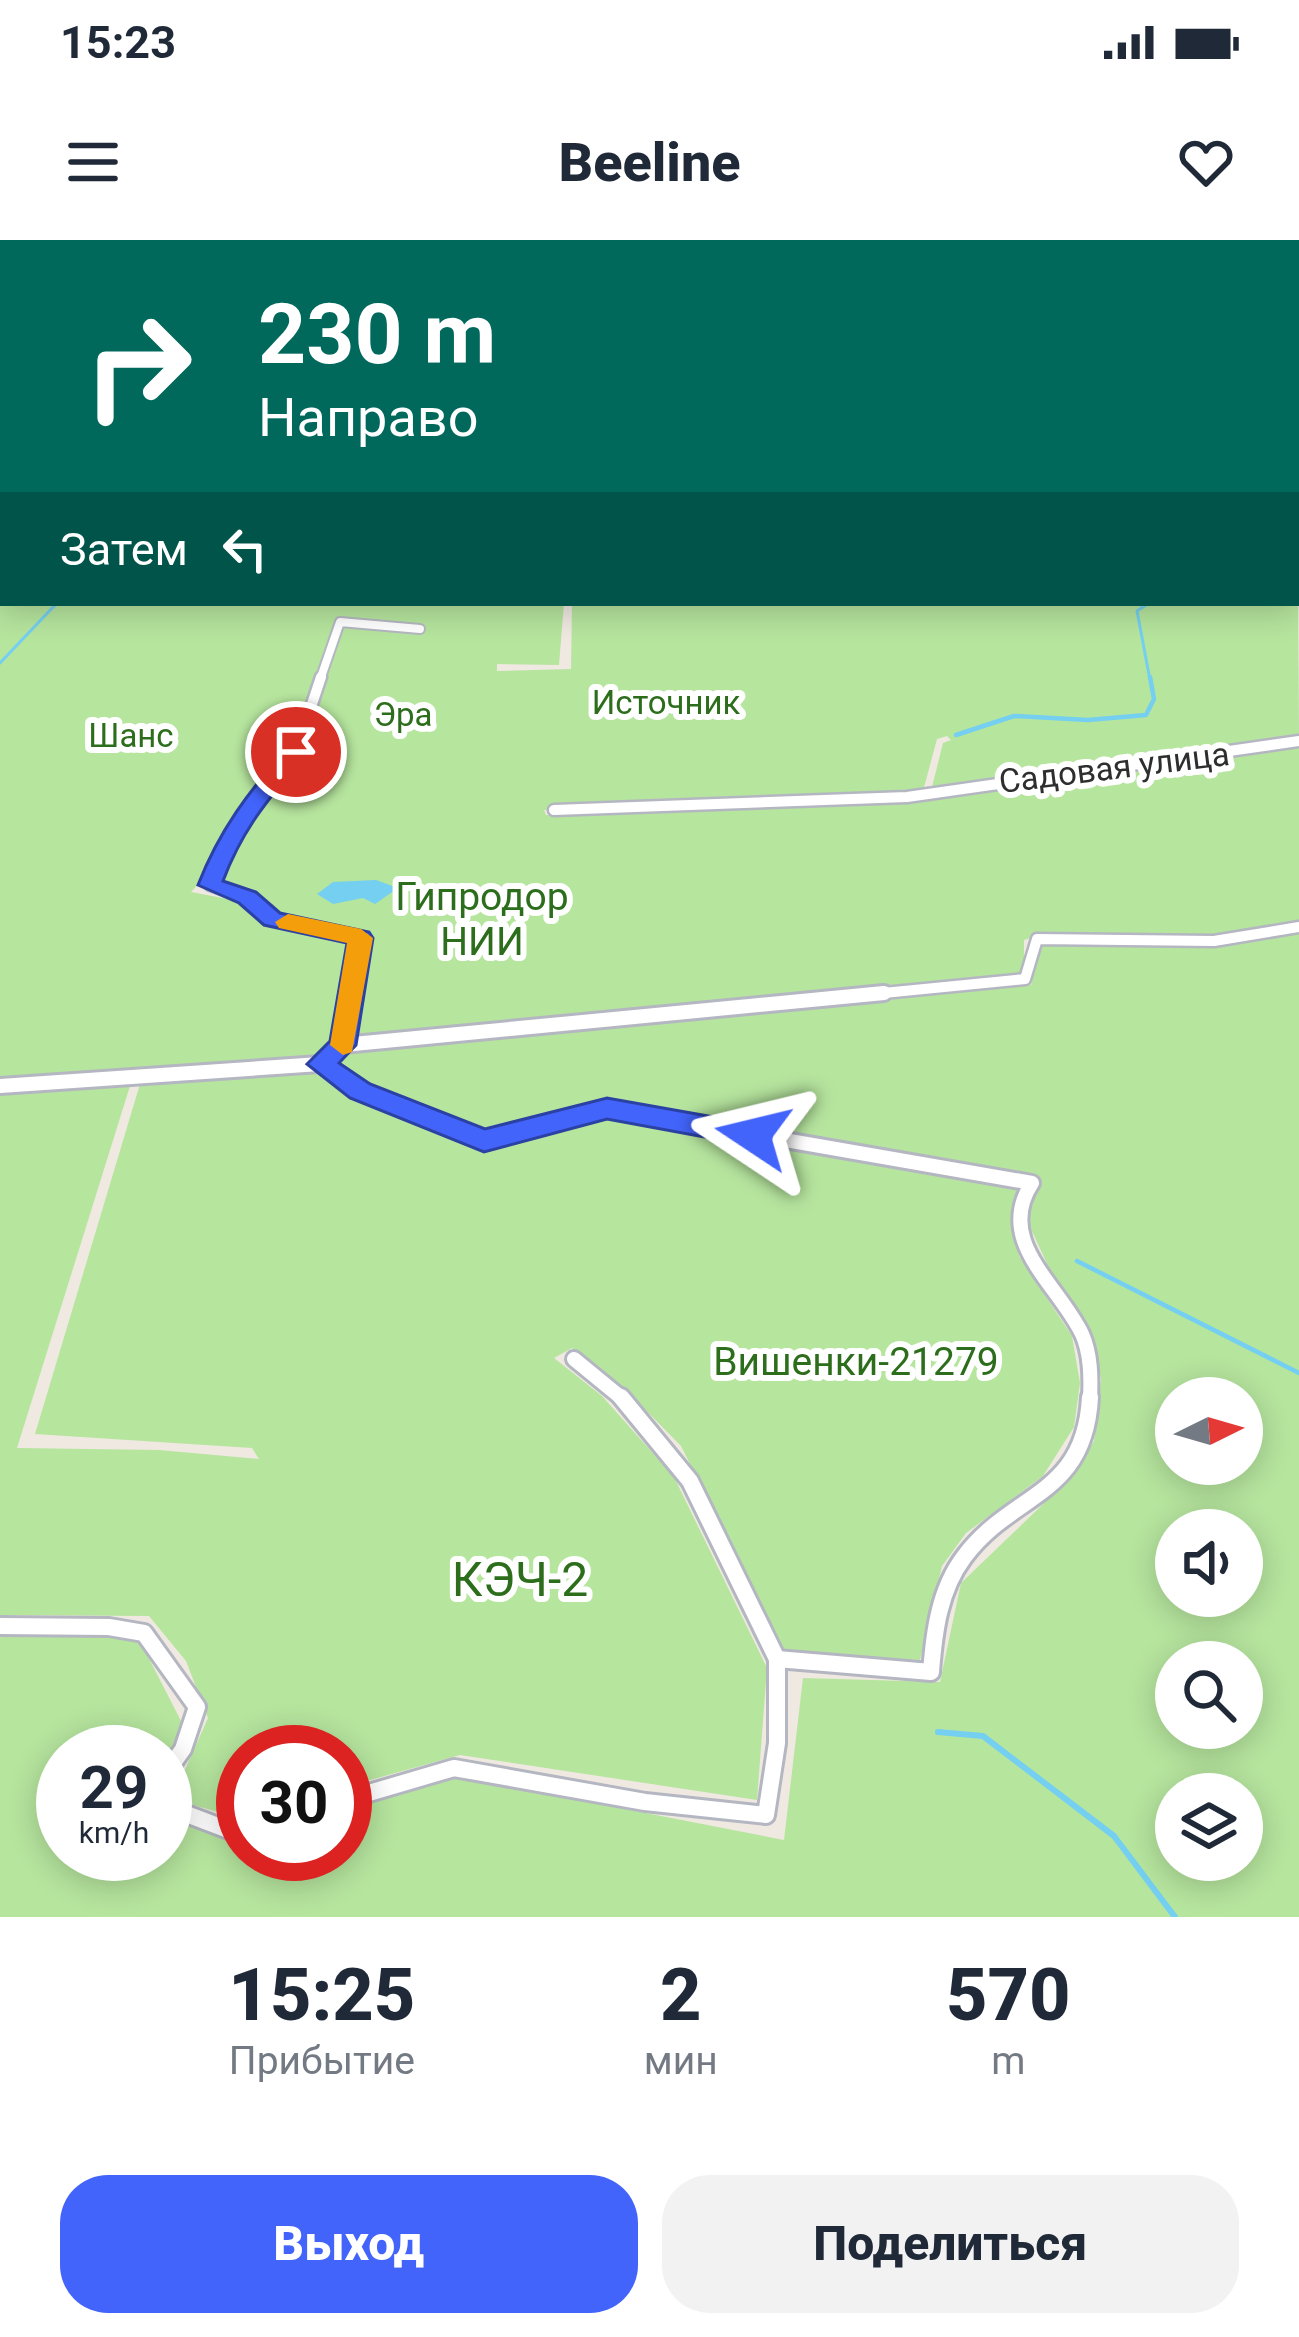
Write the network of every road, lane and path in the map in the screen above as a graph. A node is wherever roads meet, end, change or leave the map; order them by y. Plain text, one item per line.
1 (420, 629) dead end
2 (1299, 741) edge
3 (554, 810) dead end
4 (1299, 927) edge
5 (343, 1045) junction
6 (320, 1064) junction
7 (0, 1086) edge
8 (574, 1359) dead end
9 (0, 1626) edge
10 (777, 1659) junction
11 (372, 1792) edge
12 (216, 1826) edge

1 - 5 street
2 - 3 street, Садовая улица
4 - 5 street
5 - 6 street
6 - 7 street
6 - 10 street
8 - 10 street
9 - 12 street
10 - 11 street

